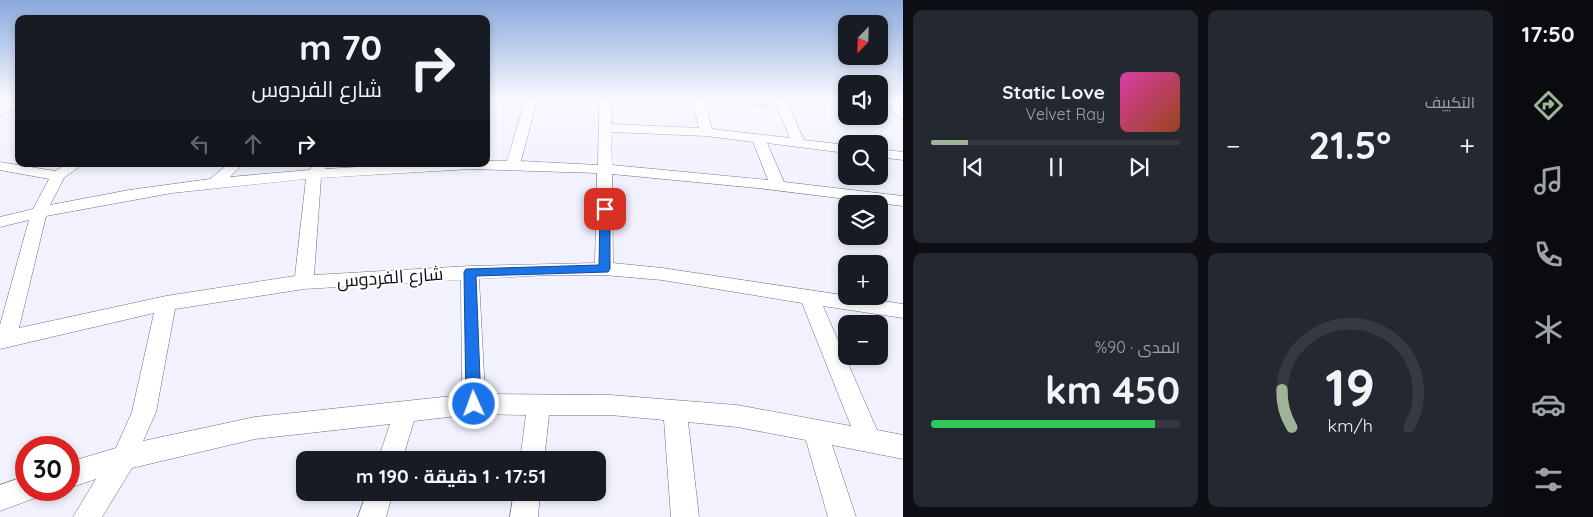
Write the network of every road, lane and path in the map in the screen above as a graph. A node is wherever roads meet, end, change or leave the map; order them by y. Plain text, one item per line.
1 (524, 124) edge
2 (605, 124) edge
3 (704, 124) edge
4 (791, 124) edge
5 (605, 128) junction
6 (706, 132) junction
7 (758, 138) junction
8 (799, 143) junction
9 (838, 148) edge
10 (888, 154) edge
11 (903, 156) edge
12 (490, 165) edge
13 (513, 165) junction
14 (0, 166) edge
15 (72, 167) edge
16 (233, 167) edge
17 (376, 167) edge
18 (318, 169) edge
19 (605, 170) junction
20 (58, 176) junction
21 (215, 183) junction
22 (778, 186) junction
23 (903, 201) edge
24 (39, 212) junction
25 (0, 222) edge
26 (604, 269) junction
27 (470, 272) junction
28 (304, 282) junction
29 (809, 296) junction
30 (166, 303) junction
31 (903, 311) edge
32 (3, 340) edge
33 (474, 404) junction
34 (539, 404) junction
35 (406, 411) junction
36 (675, 411) junction
37 (815, 429) junction
38 (869, 440) junction
39 (903, 447) edge
40 (393, 451) edge
41 (533, 451) edge
42 (124, 458) junction
43 (80, 472) edge
44 (15, 493) edge
45 (0, 498) edge
46 (377, 501) edge
47 (526, 501) edge
48 (87, 517) edge
49 (372, 517) edge
50 (524, 517) edge
51 (685, 517) edge
52 (842, 517) edge

1 - 13 street
2 - 5 street
3 - 6 street
4 - 8 street
5 - 6 street
5 - 19 street
6 - 7 street
7 - 8 street
7 - 22 street
8 - 9 street
10 - 11 street
12 - 13 street
13 - 19 street
14 - 20 street
15 - 20 street
16 - 21 street
17 - 18 street
18 - 21 street
18 - 28 street
19 - 22 street
19 - 26 street
20 - 24 street
21 - 24 street
22 - 23 street
24 - 25 street
24 - 32 street
26 - 27 street, شارع الفردوس
26 - 29 street, شارع الفردوس
27 - 28 street, شارع الفردوس
27 - 33 street
28 - 30 street, شارع الفردوس
29 - 31 street, شارع الفردوس
29 - 38 street
30 - 32 street, شارع الفردوس
30 - 42 street
33 - 34 street
33 - 35 street
34 - 36 street
34 - 41 street
35 - 40 street
35 - 42 street
36 - 37 street
36 - 51 street
37 - 38 street
37 - 52 street
38 - 39 street
42 - 43 street
42 - 48 street
44 - 45 street
46 - 49 street
47 - 50 street

